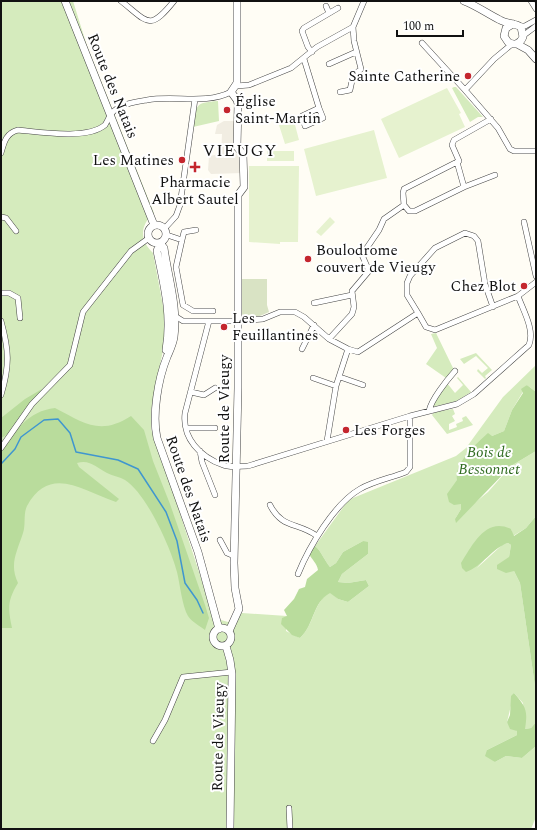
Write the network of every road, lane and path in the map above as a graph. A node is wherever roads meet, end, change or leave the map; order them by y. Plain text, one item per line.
1 (66, 1) edge
2 (121, 1) edge
3 (174, 1) edge
4 (237, 1) edge
5 (364, 1) edge
6 (464, 1) edge
7 (531, 1) edge
8 (326, 6) dead end
9 (338, 8) dead end
10 (536, 9) edge
11 (329, 13) junction
12 (500, 20) junction
13 (536, 20) edge
14 (516, 25) junction
15 (536, 26) edge
16 (353, 27) junction
17 (505, 30) junction
18 (523, 36) junction
19 (505, 39) junction
20 (422, 43) dead end
21 (514, 44) junction
22 (528, 50) junction
23 (312, 52) junction
24 (356, 52) junction
25 (304, 59) junction
26 (494, 59) junction
27 (536, 59) edge
28 (330, 64) dead end
29 (233, 89) junction
30 (465, 90) junction
31 (340, 92) dead end
32 (195, 99) junction
33 (319, 108) dead end
34 (111, 115) junction
35 (491, 119) junction
36 (536, 151) edge
37 (1, 153) edge
38 (457, 162) junction
39 (495, 175) dead end
40 (464, 187) junction
41 (404, 205) junction
42 (1, 217) edge
43 (524, 222) dead end
44 (154, 225) junction
45 (196, 230) dead end
46 (16, 231) dead end
47 (166, 232) junction
48 (149, 238) junction
49 (182, 240) junction
50 (160, 243) junction
51 (536, 276) edge
52 (536, 284) edge
53 (1, 294) edge
54 (352, 295) junction
55 (518, 296) junction
56 (168, 303) junction
57 (314, 303) dead end
58 (493, 307) junction
59 (213, 311) dead end
60 (418, 314) junction
61 (175, 316) junction
62 (20, 318) dead end
63 (238, 320) junction
64 (1, 321) edge
65 (186, 321) junction
66 (209, 321) junction
67 (314, 325) junction
68 (174, 338) junction
69 (329, 339) junction
70 (302, 349) dead end
71 (348, 349) junction
72 (167, 357) junction
73 (455, 371) dead end
74 (340, 377) junction
75 (313, 378) dead end
76 (363, 385) dead end
77 (336, 386) junction
78 (215, 388) dead end
79 (190, 392) junction
80 (1, 395) edge
81 (429, 411) junction
82 (410, 416) junction
83 (186, 428) junction
84 (215, 428) dead end
85 (327, 441) junction
86 (1, 448) edge
87 (200, 451) junction
88 (237, 466) junction
89 (215, 495) dead end
90 (270, 506) dead end
91 (317, 536) junction
92 (220, 540) dead end
93 (234, 556) junction
94 (298, 574) dead end
95 (219, 629) junction
96 (229, 631) junction
97 (226, 646) junction
98 (232, 672) junction
99 (153, 740) dead end
100 (289, 808) dead end
101 (230, 829) edge
102 (290, 829) edge

1 - 34 street, Route des Natais
2 - 3 street
4 - 29 street, Route de Vieugy
5 - 16 street
6 - 12 street
7 - 10 street
8 - 11 street
9 - 11 street
11 - 23 street
12 - 14 street
12 - 17 street
13 - 14 street
14 - 17 street
14 - 18 street
15 - 18 street
16 - 23 street
16 - 24 street
17 - 19 street
18 - 21 street
18 - 22 street
19 - 21 street
19 - 26 street
20 - 30 street
21 - 22 street
21 - 26 street
22 - 27 street
23 - 25 street
24 - 28 street
24 - 31 street
25 - 29 street
25 - 33 street
26 - 30 street
29 - 32 street
29 - 63 street, Route de Vieugy
30 - 35 street
32 - 34 street
32 - 47 street
34 - 37 street
34 - 44 street, Route des Natais
35 - 36 street
35 - 38 street
38 - 40 street
38 - 41 street
39 - 40 street
40 - 41 street
41 - 54 street
42 - 46 street
43 - 51 street
44 - 47 street
44 - 48 street
45 - 49 street
47 - 49 street
47 - 50 street
48 - 50 street
48 - 86 street
49 - 59 street
50 - 56 street, Route des Natais
50 - 61 street, Route des Natais
52 - 55 street
53 - 62 street
54 - 57 street
54 - 69 street
55 - 58 street
55 - 81 street
56 - 61 street
56 - 72 street, Route des Natais
58 - 60 street
58 - 60 street
60 - 71 street
61 - 65 street
61 - 68 street, Route des Natais
63 - 66 street
63 - 67 street
63 - 88 street, Route de Vieugy
64 - 80 street
65 - 66 street
65 - 68 street
66 - 79 street
67 - 69 street
67 - 70 street
68 - 72 street, Route des Natais
69 - 71 street
71 - 74 street
72 - 95 street, Route des Natais
73 - 81 street
74 - 76 street
74 - 77 street
75 - 77 street
77 - 85 street
78 - 79 street
79 - 83 street
81 - 82 street
82 - 85 street
82 - 91 street
83 - 84 street
83 - 87 street
85 - 88 street
87 - 88 street
87 - 89 street
88 - 93 street, Route de Vieugy
90 - 91 street
91 - 94 street
92 - 93 street
93 - 96 street, Route de Vieugy
95 - 96 street
95 - 97 street
96 - 97 street, Route de Vieugy
97 - 98 street, Route de Vieugy
98 - 99 street
98 - 101 street, Route de Vieugy
100 - 102 street

